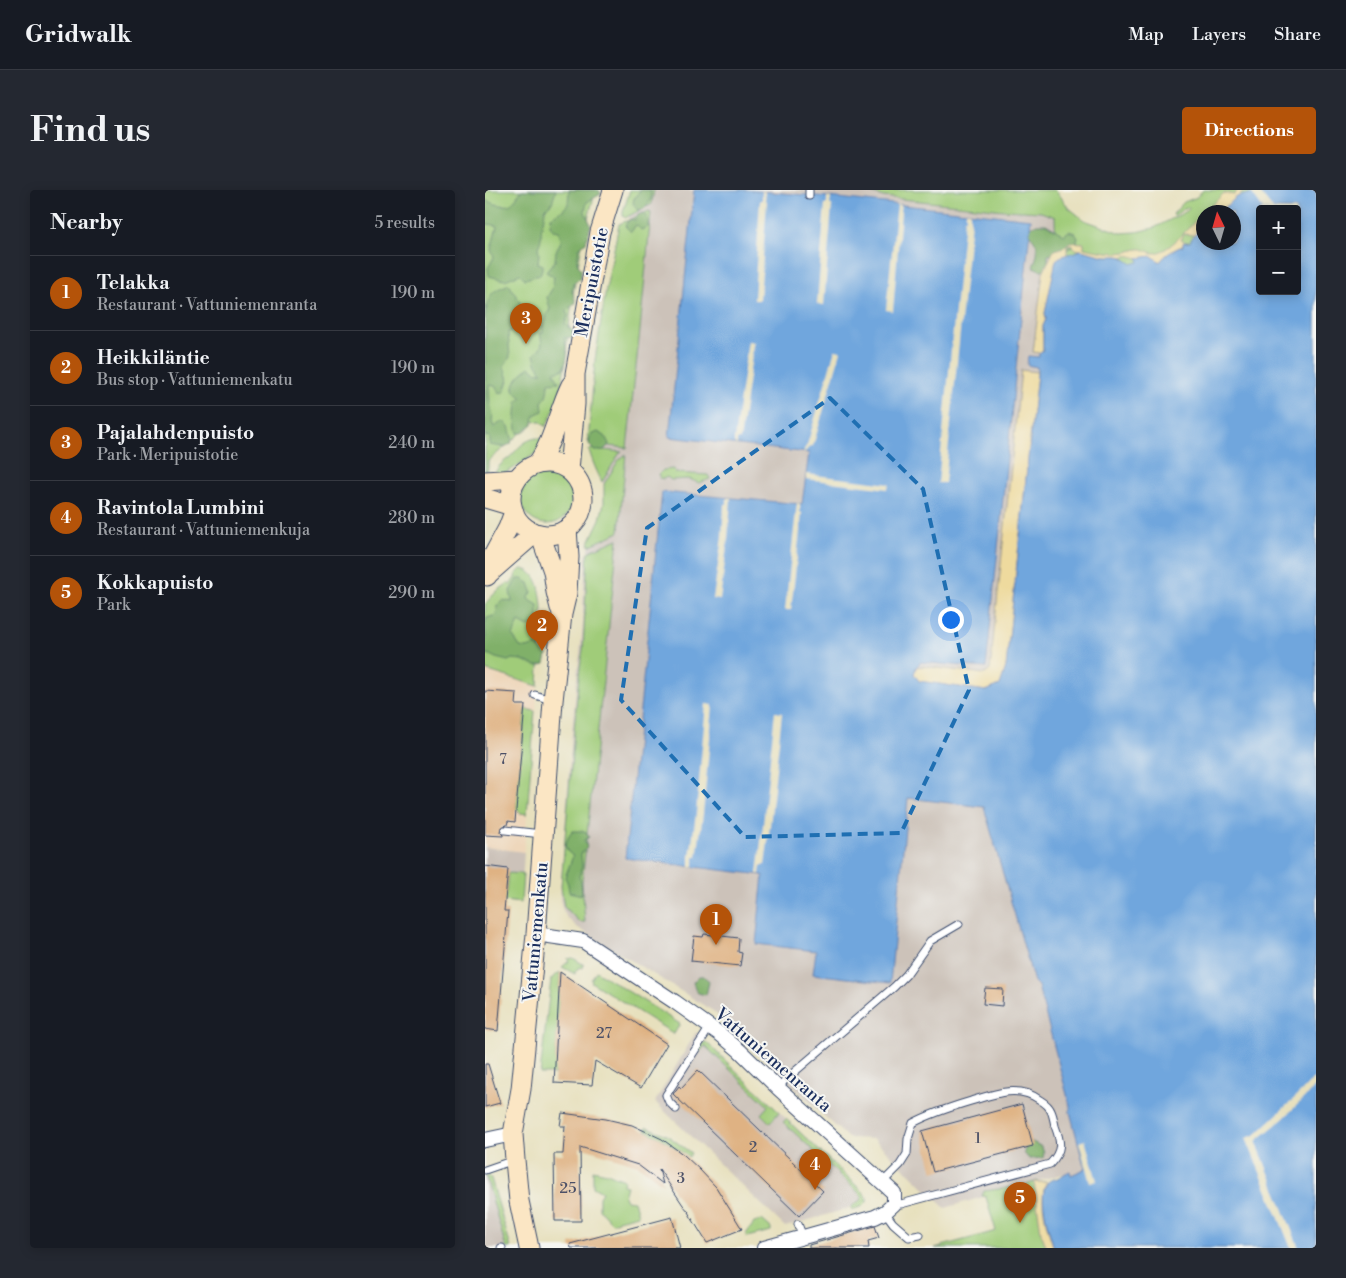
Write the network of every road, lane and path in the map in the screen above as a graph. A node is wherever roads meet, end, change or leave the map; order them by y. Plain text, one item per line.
1 (613, 190) edge
2 (575, 374) junction
3 (537, 464) junction
4 (569, 470) junction
5 (517, 479) junction
6 (485, 481) edge
7 (485, 498) edge
8 (513, 509) junction
9 (567, 528) junction
10 (538, 533) junction
11 (486, 577) edge
12 (562, 614) junction
13 (535, 695) dead end
14 (553, 701) junction
15 (505, 830) dead end
16 (544, 835) junction
17 (959, 924) dead end
18 (536, 934) junction
19 (709, 1027) junction
20 (778, 1088) junction
21 (676, 1109) dead end
22 (513, 1134) junction
23 (485, 1140) edge
24 (515, 1160) junction
25 (485, 1170) edge
26 (883, 1183) junction
27 (891, 1203) junction
28 (920, 1235) dead end
29 (779, 1246) edge
30 (529, 1248) edge
31 (764, 1248) edge

1 - 2 street, Meripuistotie
2 - 3 street, Meripuistotie
2 - 4 street, Meripuistotie
3 - 4 street
3 - 5 street
4 - 9 street
5 - 6 street
5 - 8 street
7 - 8 street
8 - 10 street
8 - 11 street
9 - 10 street
9 - 12 street, Vattuniemenkatu
10 - 11 street
10 - 12 street, Vattuniemenkatu
12 - 14 street, Vattuniemenkatu
13 - 14 lane
14 - 16 street, Vattuniemenkatu
15 - 16 lane
16 - 18 street, Vattuniemenkatu
17 - 20 lane
18 - 19 street, Vattuniemenranta
18 - 22 street, Vattuniemenkatu
19 - 20 street, Vattuniemenranta
19 - 21 lane
20 - 26 street, Vattuniemenranta
22 - 23 street
22 - 24 street, Vattuniemenkatu
24 - 25 lane
24 - 30 street, Vattuniemenkatu
26 - 27 street, Vattuniemenranta
26 - 27 lane
27 - 28 lane
27 - 29 street
29 - 31 street

